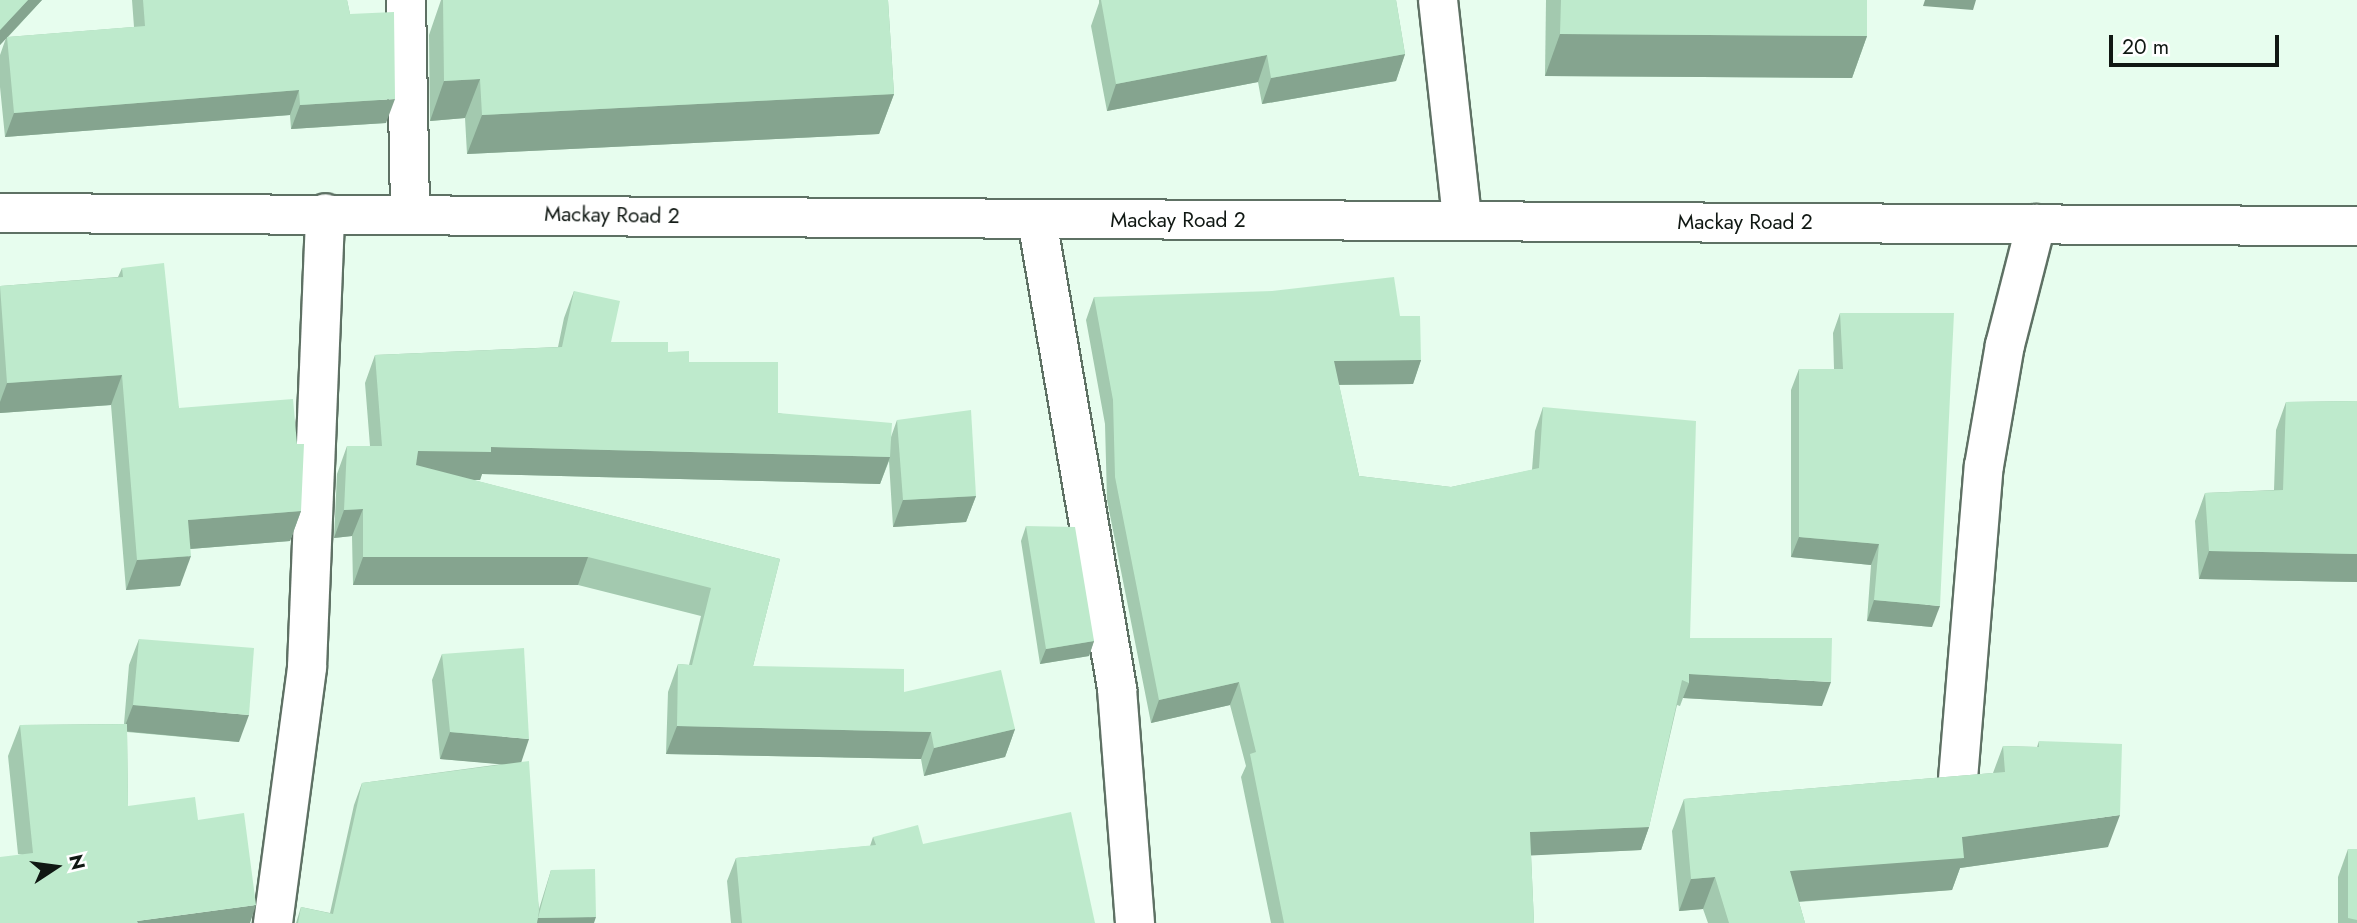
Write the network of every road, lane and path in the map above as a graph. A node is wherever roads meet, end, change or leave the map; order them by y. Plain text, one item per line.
1 (406, 0) edge
2 (1438, 0) edge
3 (410, 212) junction
4 (325, 213) junction
5 (0, 214) edge
6 (1462, 219) junction
7 (1037, 220) junction
8 (2036, 224) junction
9 (2357, 226) edge
10 (1958, 779) edge
11 (273, 923) edge
12 (1135, 923) edge

1 - 3 street
2 - 6 street
3 - 4 street, Mackay Road 2
3 - 7 street, Mackay Road 2
4 - 5 street, Mackay Road 2
4 - 11 street
6 - 7 street, Mackay Road 2
6 - 8 street, Mackay Road 2
7 - 12 street
8 - 9 street, Mackay Road 2
8 - 10 street

